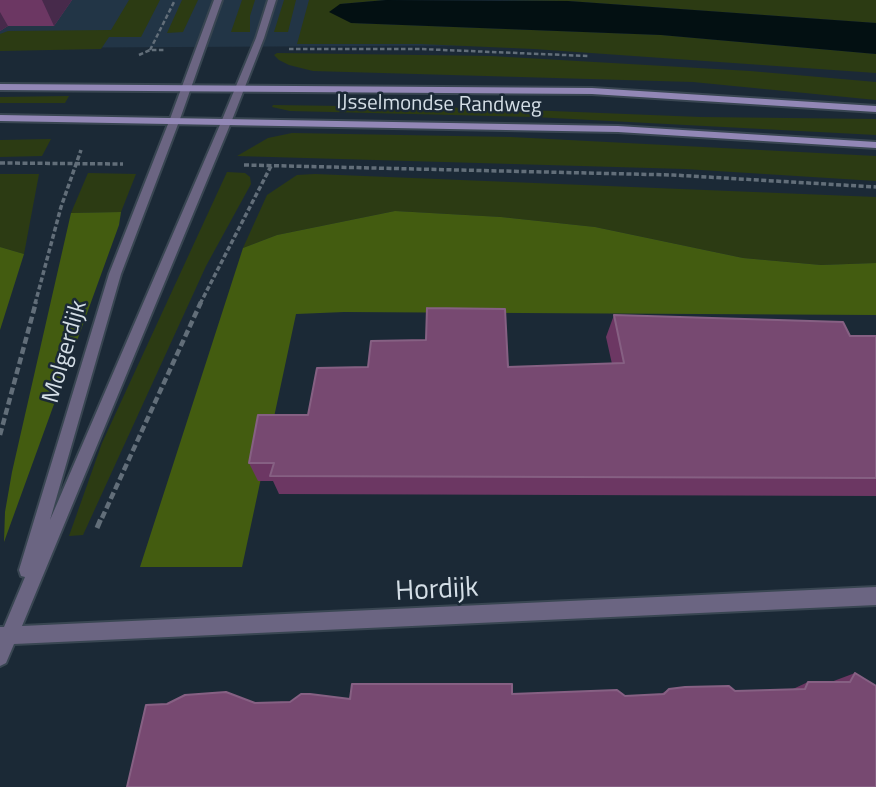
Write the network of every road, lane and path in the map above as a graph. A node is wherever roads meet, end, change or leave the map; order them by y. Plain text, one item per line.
1 (175, 0) edge
2 (218, 0) edge
3 (272, 0) edge
4 (150, 50) dead end
5 (0, 87) edge
6 (187, 88) junction
7 (240, 88) junction
8 (876, 109) edge
9 (0, 118) edge
10 (175, 119) junction
11 (227, 120) junction
12 (876, 145) edge
13 (0, 163) edge
14 (876, 187) edge
15 (0, 435) edge
16 (94, 533) dead end
17 (876, 596) edge
18 (4, 636) edge
19 (0, 657) edge

1 - 4 path
2 - 6 street, Molgerdijk
3 - 7 street, Molgerdijk
5 - 6 main road, IJsselmondse Randweg
6 - 7 main road, IJsselmondse Randweg
6 - 10 street, Molgerdijk
7 - 8 main road, IJsselmondse Randweg
7 - 11 street, Molgerdijk
9 - 10 main road, IJsselmondse Randweg
10 - 11 main road, IJsselmondse Randweg
10 - 18 street, Molgerdijk
11 - 12 main road, IJsselmondse Randweg
11 - 18 street, Molgerdijk
13 - 15 path, Molgerdijk
14 - 16 path
17 - 18 street, Hordijk
18 - 19 street, Molgerdijk

